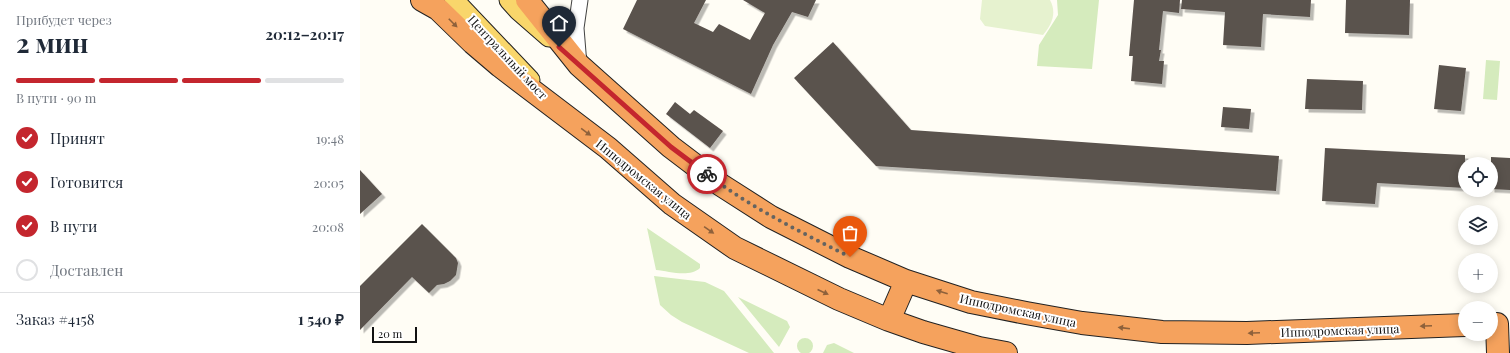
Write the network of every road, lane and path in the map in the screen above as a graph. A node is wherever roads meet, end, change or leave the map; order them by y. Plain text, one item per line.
1 (422, 0) edge
2 (454, 0) edge
3 (509, 0) edge
4 (527, 0) edge
5 (580, 0) edge
6 (579, 65) junction
7 (562, 114) junction
8 (906, 281) junction
9 (889, 320) junction
10 (1499, 324) edge
11 (1458, 325) edge
12 (1006, 353) edge
13 (1498, 353) edge

1 -> 7 highway, Ипподромская улица
2 - 7 main road, Центральный мост
3 - 6 main road
4 - 6 highway, Ипподромская улица
5 - 6 street
6 - 8 highway, Ипподромская улица
7 -> 9 highway, Ипподромская улица
8 - 9 highway
11 -> 8 highway, Ипподромская улица
9 - 12 highway, Ипподромская улица
10 - 13 highway

